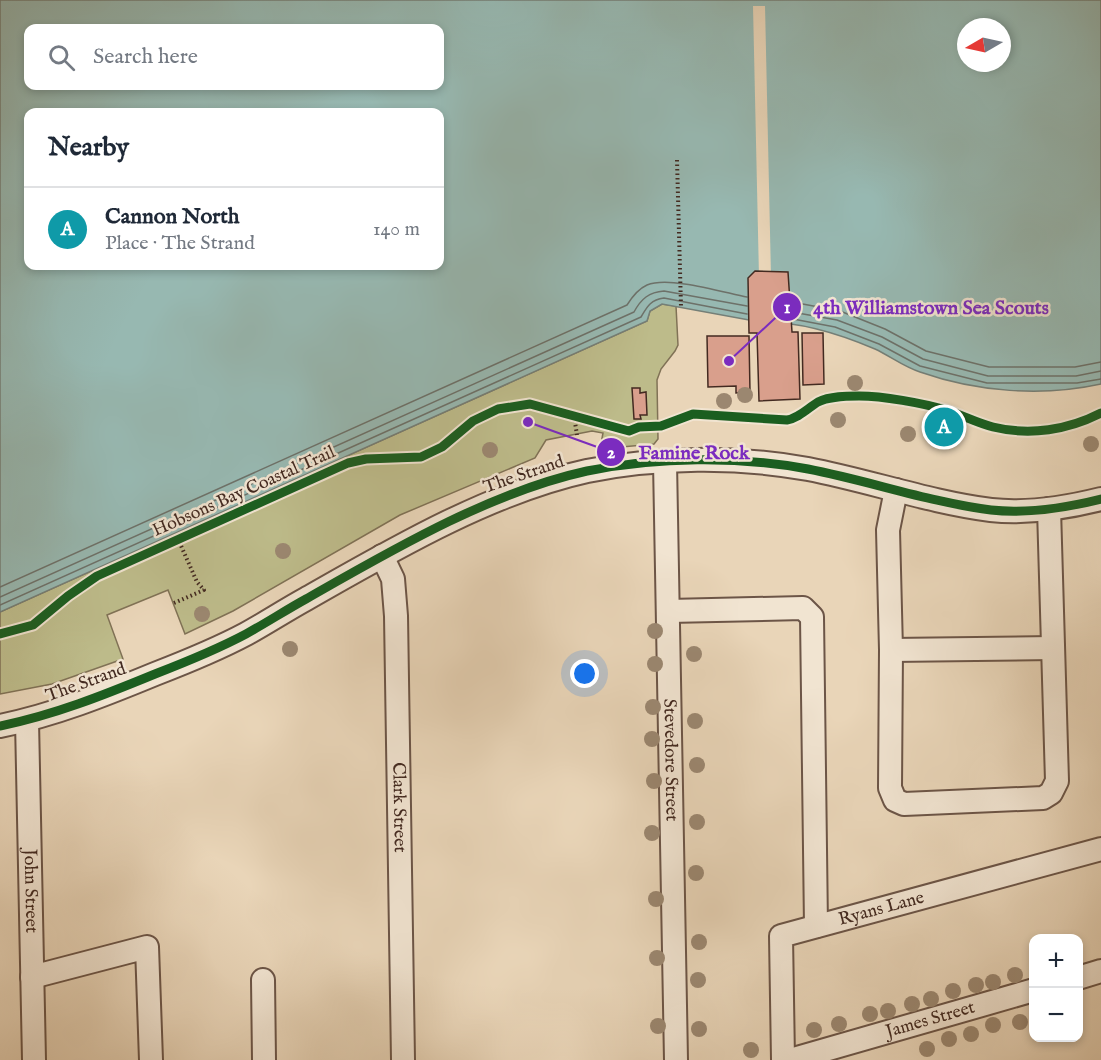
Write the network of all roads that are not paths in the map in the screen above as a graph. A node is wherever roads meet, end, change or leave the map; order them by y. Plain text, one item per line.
1 (665, 462) junction
2 (896, 490) junction
3 (1101, 499) edge
4 (1049, 509) junction
5 (382, 556) junction
6 (669, 611) junction
7 (1053, 648) junction
8 (891, 650) junction
9 (27, 721) junction
10 (0, 726) edge
11 (1101, 849) edge
12 (816, 926) junction
13 (1101, 971) edge
14 (1083, 976) edge
15 (32, 977) junction
16 (263, 980) dead end
17 (1029, 991) edge
18 (34, 1060) edge
19 (151, 1060) edge
20 (264, 1060) edge
21 (403, 1060) edge
22 (676, 1060) edge
23 (783, 1060) edge
24 (790, 1060) edge

1 - 2 street, The Strand
1 - 5 street, The Strand
1 - 6 street, Stevedore Street
2 - 4 street, The Strand
2 - 8 street
3 - 4 street, The Strand
4 - 7 street
5 - 9 street, The Strand
5 - 21 street, Clark Street
6 - 12 street
6 - 22 street, Stevedore Street
7 - 8 street
7 - 8 street
9 - 10 street, The Strand
9 - 15 street, John Street
11 - 12 street, Ryans Lane
12 - 23 street, Ryans Lane
13 - 14 street
15 - 18 street, John Street
15 - 19 street
16 - 20 street
17 - 24 street, James Street

